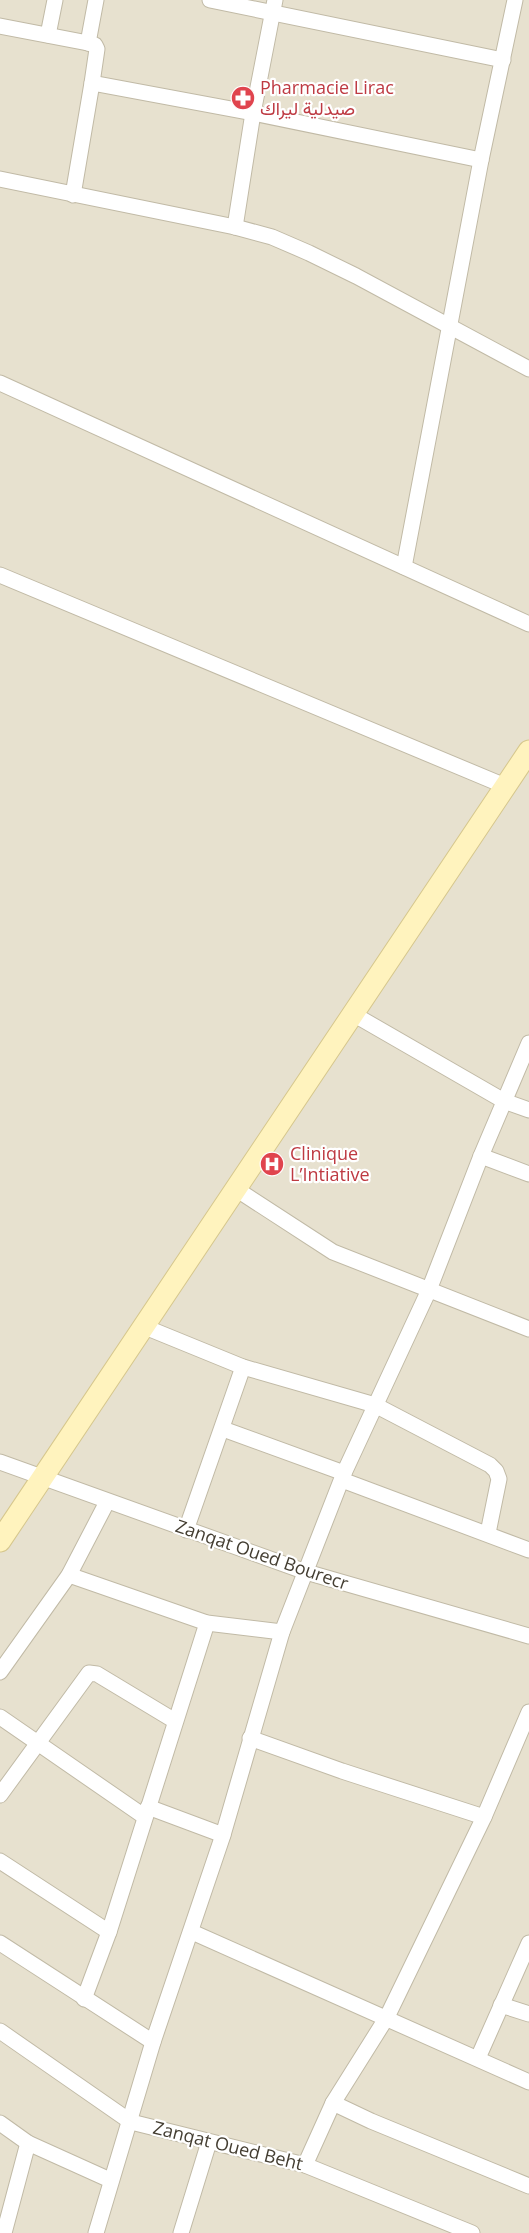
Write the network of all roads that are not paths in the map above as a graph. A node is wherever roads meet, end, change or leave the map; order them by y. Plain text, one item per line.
1 (55, 0) edge
2 (96, 0) edge
3 (210, 0) edge
4 (515, 0) edge
5 (273, 6) edge
6 (0, 26) edge
7 (48, 35) junction
8 (88, 42) junction
9 (503, 60) junction
10 (92, 83) junction
11 (253, 113) junction
12 (481, 160) junction
13 (0, 179) edge
14 (72, 195) junction
15 (235, 227) junction
16 (450, 326) junction
17 (529, 369) edge
18 (0, 383) edge
19 (404, 567) junction
20 (0, 575) edge
21 (529, 624) edge
22 (529, 751) edge
23 (505, 786) junction
24 (353, 1014) junction
25 (529, 1043) edge
26 (504, 1101) junction
27 (529, 1110) edge
28 (481, 1156) junction
29 (529, 1174) edge
30 (236, 1189) junction
31 (429, 1290) junction
32 (145, 1327) junction
33 (529, 1329) edge
34 (243, 1367) junction
35 (375, 1405) junction
36 (223, 1429) junction
37 (0, 1462) edge
38 (45, 1476) junction
39 (343, 1476) junction
40 (107, 1502) junction
41 (186, 1530) junction
42 (488, 1533) junction
43 (0, 1541) edge
44 (529, 1550) edge
45 (306, 1572) junction
46 (69, 1576) junction
47 (206, 1623) junction
48 (282, 1632) junction
49 (529, 1636) edge
50 (0, 1672) edge
51 (529, 1713) edge
52 (0, 1717) edge
53 (175, 1721) junction
54 (250, 1738) junction
55 (38, 1743) junction
56 (0, 1795) edge
57 (146, 1812) junction
58 (484, 1817) junction
59 (223, 1835) junction
60 (0, 1861) edge
61 (109, 1932) junction
62 (192, 1932) junction
63 (0, 1943) edge
64 (529, 1943) edge
65 (84, 1999) junction
66 (501, 2005) junction
67 (529, 2014) edge
68 (387, 2017) junction
69 (0, 2031) edge
70 (153, 2042) junction
71 (478, 2058) junction
72 (529, 2082) edge
73 (333, 2103) junction
74 (131, 2122) junction
75 (0, 2123) edge
76 (209, 2142) junction
77 (28, 2143) junction
78 (305, 2165) junction
79 (110, 2180) junction
80 (529, 2186) edge
81 (4, 2233) edge
82 (96, 2233) edge
83 (181, 2233) edge
84 (472, 2233) edge

1 - 7 street
2 - 8 street
3 - 5 street
4 - 9 street
5 - 9 street
5 - 11 street
6 - 7 street
7 - 8 street
8 - 10 street
9 - 12 street
10 - 11 street
10 - 14 street
11 - 12 street
11 - 15 street
12 - 16 street
13 - 14 street
14 - 15 street
15 - 16 street
16 - 17 street
16 - 19 street
18 - 19 street
19 - 21 street
20 - 23 street
22 - 23 street
23 - 24 street
24 - 26 street
24 - 30 street
25 - 26 street
26 - 27 street
26 - 28 street
28 - 29 street
28 - 31 street
30 - 31 street
30 - 32 street
31 - 33 street
31 - 35 street
32 - 34 street
32 - 38 street
34 - 35 street
34 - 36 street
35 - 39 street
35 - 42 street
36 - 39 street
36 - 41 street
37 - 38 street, Zanqat Oued Bourecr
38 - 40 street, Zanqat Oued Bourecr
38 - 43 street
39 - 42 street
39 - 45 street
40 - 41 street, Zanqat Oued Bourecr
40 - 46 street
41 - 45 street, Zanqat Oued Bourecr
42 - 44 street
45 - 48 street
45 - 49 street, Zanqat Oued Bourecr
46 - 47 street
46 - 50 street
47 - 48 street
47 - 53 street
48 - 54 street
51 - 58 street
52 - 55 street
53 - 55 street
53 - 57 street
54 - 58 street
54 - 59 street
55 - 56 street
55 - 57 street
57 - 59 street
57 - 61 street
58 - 68 street
59 - 62 street
60 - 61 street
61 - 65 street
62 - 68 street
62 - 70 street
63 - 65 street
64 - 66 street
65 - 70 street
66 - 67 street
66 - 71 street
68 - 71 street
68 - 73 street
69 - 74 street, Zanqat Oued Beht
70 - 74 street
71 - 72 street
73 - 78 street
73 - 80 street
74 - 76 street, Zanqat Oued Beht
74 - 79 street
75 - 77 street
76 - 78 street, Zanqat Oued Beht
76 - 83 street
77 - 79 street
77 - 81 street
78 - 84 street, Zanqat Oued Beht
79 - 82 street

